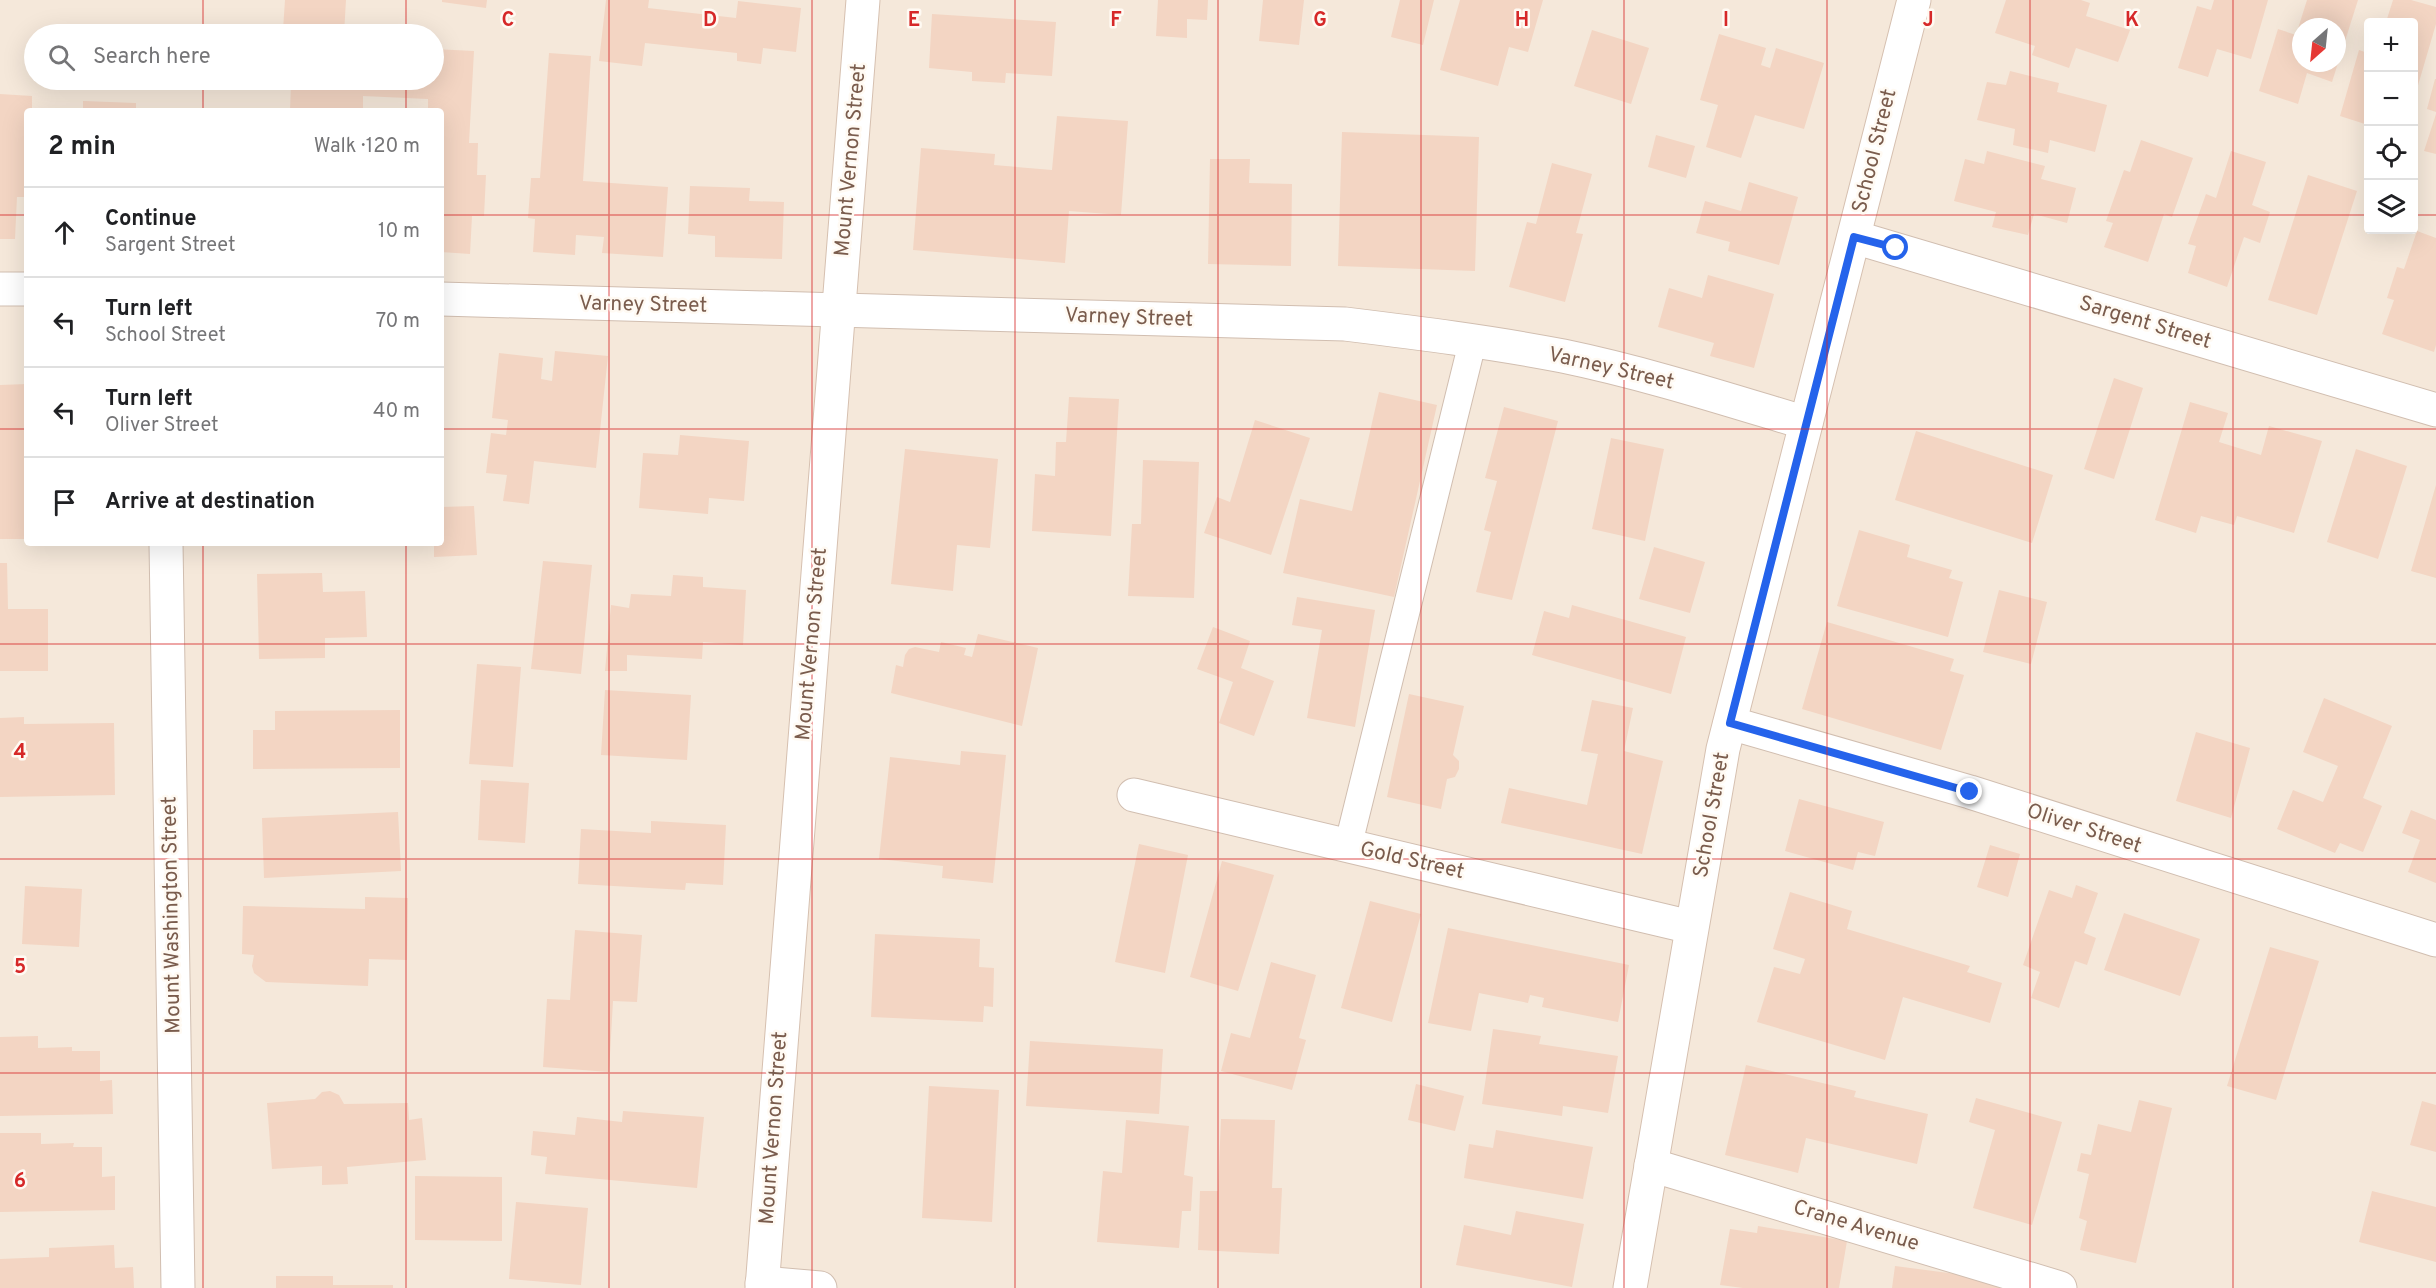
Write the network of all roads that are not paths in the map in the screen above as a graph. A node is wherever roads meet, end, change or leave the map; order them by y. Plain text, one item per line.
1 (863, 0) edge
2 (1914, 0) edge
3 (1854, 237) junction
4 (0, 289) edge
5 (24, 289) edge
6 (444, 299) edge
7 (839, 309) junction
8 (1473, 340) junction
9 (2436, 410) edge
10 (1806, 423) junction
11 (166, 546) edge
12 (1730, 723) junction
13 (1134, 795) dead end
14 (1348, 846) junction
15 (1691, 927) junction
16 (2436, 940) edge
17 (1651, 1165) junction
18 (762, 1286) edge
19 (178, 1288) edge
20 (820, 1288) edge
21 (1630, 1288) edge
22 (2060, 1288) edge

1 - 7 street, Mount Vernon Street
2 - 3 street, School Street
3 - 9 street, Sargent Street
3 - 10 street, School Street
4 - 5 street
6 - 7 street, Varney Street
7 - 8 street, Varney Street
7 - 18 street, Mount Vernon Street
8 - 10 street, Varney Street
8 - 14 lane
10 - 12 street, School Street
11 - 19 street, Mount Washington Street
12 - 15 street, School Street
12 - 16 street, Oliver Street
13 - 14 street, Gold Street
14 - 15 street, Gold Street
15 - 17 street, School Street
17 - 21 street, School Street
17 - 22 street, Crane Avenue
18 - 20 street

